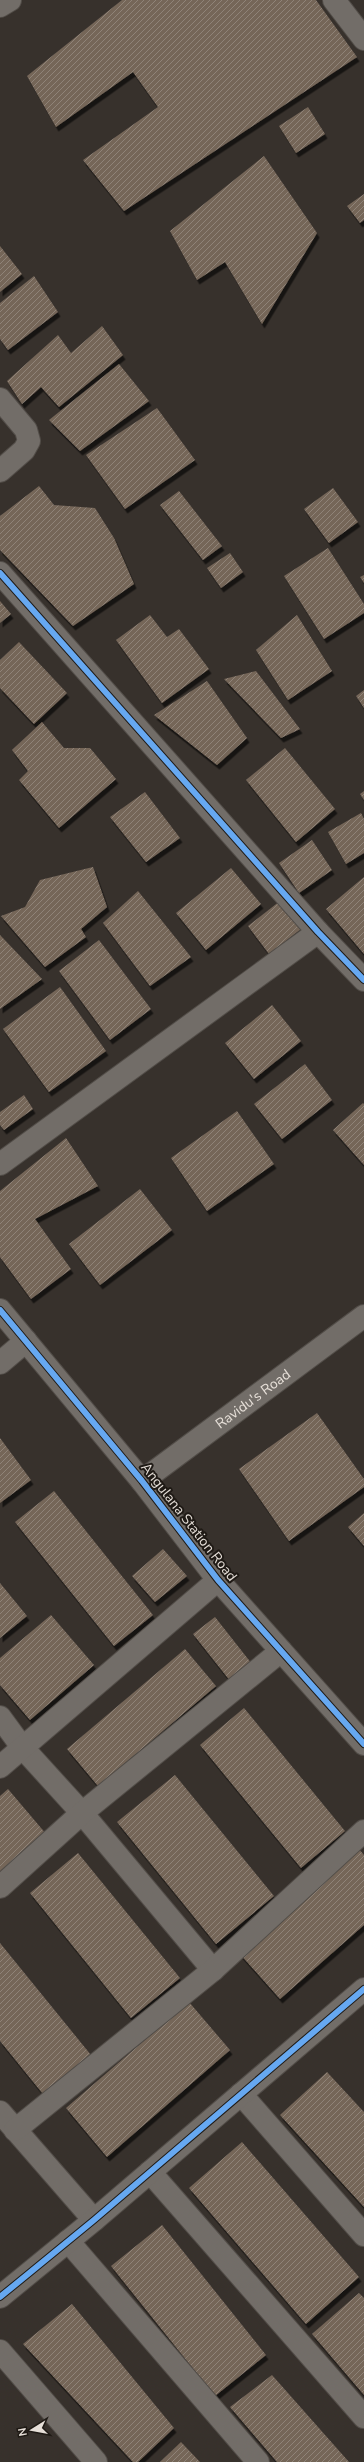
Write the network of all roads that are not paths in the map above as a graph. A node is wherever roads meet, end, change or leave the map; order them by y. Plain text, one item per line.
1 (10, 0) edge
2 (334, 0) edge
3 (0, 6) edge
4 (364, 39) edge
5 (0, 399) edge
6 (0, 471) edge
7 (0, 573) edge
8 (318, 932) junction
9 (364, 980) edge
10 (0, 1164) edge
11 (0, 1310) edge
12 (364, 1316) edge
13 (26, 1341) junction
14 (0, 1362) edge
15 (142, 1481) junction
16 (218, 1580) junction
17 (281, 1651) junction
18 (0, 1717) edge
19 (364, 1744) edge
20 (22, 1747) junction
21 (0, 1767) edge
22 (82, 1813) junction
23 (364, 1831) edge
24 (0, 1887) edge
25 (213, 1970) junction
26 (364, 1988) edge
27 (241, 2094) junction
28 (0, 2112) edge
29 (15, 2130) junction
30 (150, 2172) junction
31 (94, 2220) junction
32 (364, 2235) edge
33 (68, 2241) junction
34 (0, 2297) edge
35 (0, 2351) edge
36 (364, 2417) edge
37 (96, 2462) edge
38 (258, 2462) edge

1 - 3 street
2 - 4 street
5 - 6 street
7 - 8 street
8 - 9 street
8 - 10 street
11 - 13 street, Angulana Station Road
12 - 15 street, Ravidu's Road
13 - 14 street
13 - 15 street, Angulana Station Road
15 - 16 street, Angulana Station Road
16 - 17 street, Angulana Station Road
16 - 20 street
17 - 19 street, Angulana Station Road
17 - 22 street
18 - 20 street
20 - 21 street
20 - 22 street
22 - 24 street
22 - 25 street
23 - 25 street
25 - 29 street
26 - 27 street
27 - 30 street
27 - 32 street
28 - 29 street
29 - 31 street
30 - 31 street
30 - 36 street
31 - 33 street
33 - 34 street
33 - 38 street
35 - 37 street

